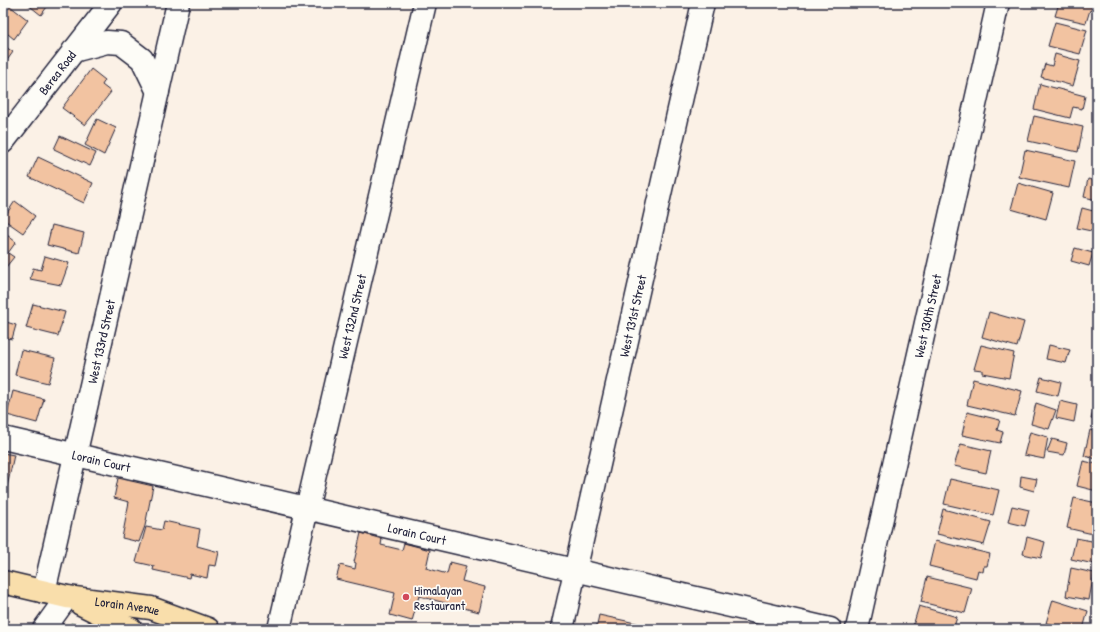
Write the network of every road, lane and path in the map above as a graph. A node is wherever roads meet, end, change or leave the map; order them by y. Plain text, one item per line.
1 (111, 3) edge
2 (178, 3) edge
3 (425, 3) edge
4 (703, 3) edge
5 (998, 3) edge
6 (73, 51) junction
7 (158, 92) junction
8 (3, 142) edge
9 (3, 438) edge
10 (75, 455) junction
11 (308, 508) junction
12 (574, 570) junction
13 (3, 582) edge
14 (44, 592) junction
15 (67, 597) junction
16 (44, 629) edge
17 (131, 629) edge
18 (208, 629) edge
19 (279, 629) edge
20 (562, 629) edge
21 (830, 629) edge
22 (857, 629) edge

1 - 6 street, Berea Road
2 - 7 street, West 133rd Street
3 - 11 street, West 132nd Street
4 - 12 street, West 131st Street
5 - 22 street, West 130th Street
6 - 7 street
6 - 8 street, Berea Road
7 - 10 street, West 133rd Street
9 - 10 street, Lorain Court
10 - 11 street, Lorain Court
10 - 14 street, West 133rd Street
11 - 12 street, Lorain Court
11 - 19 street, West 132nd Street
12 - 20 street, West 131st Street
12 - 21 street, Lorain Court
13 - 14 main road, Lorain Avenue
14 - 15 main road, Lorain Avenue
15 - 16 street
15 - 17 main road, Lorain Avenue
15 - 18 main road, Lorain Avenue

